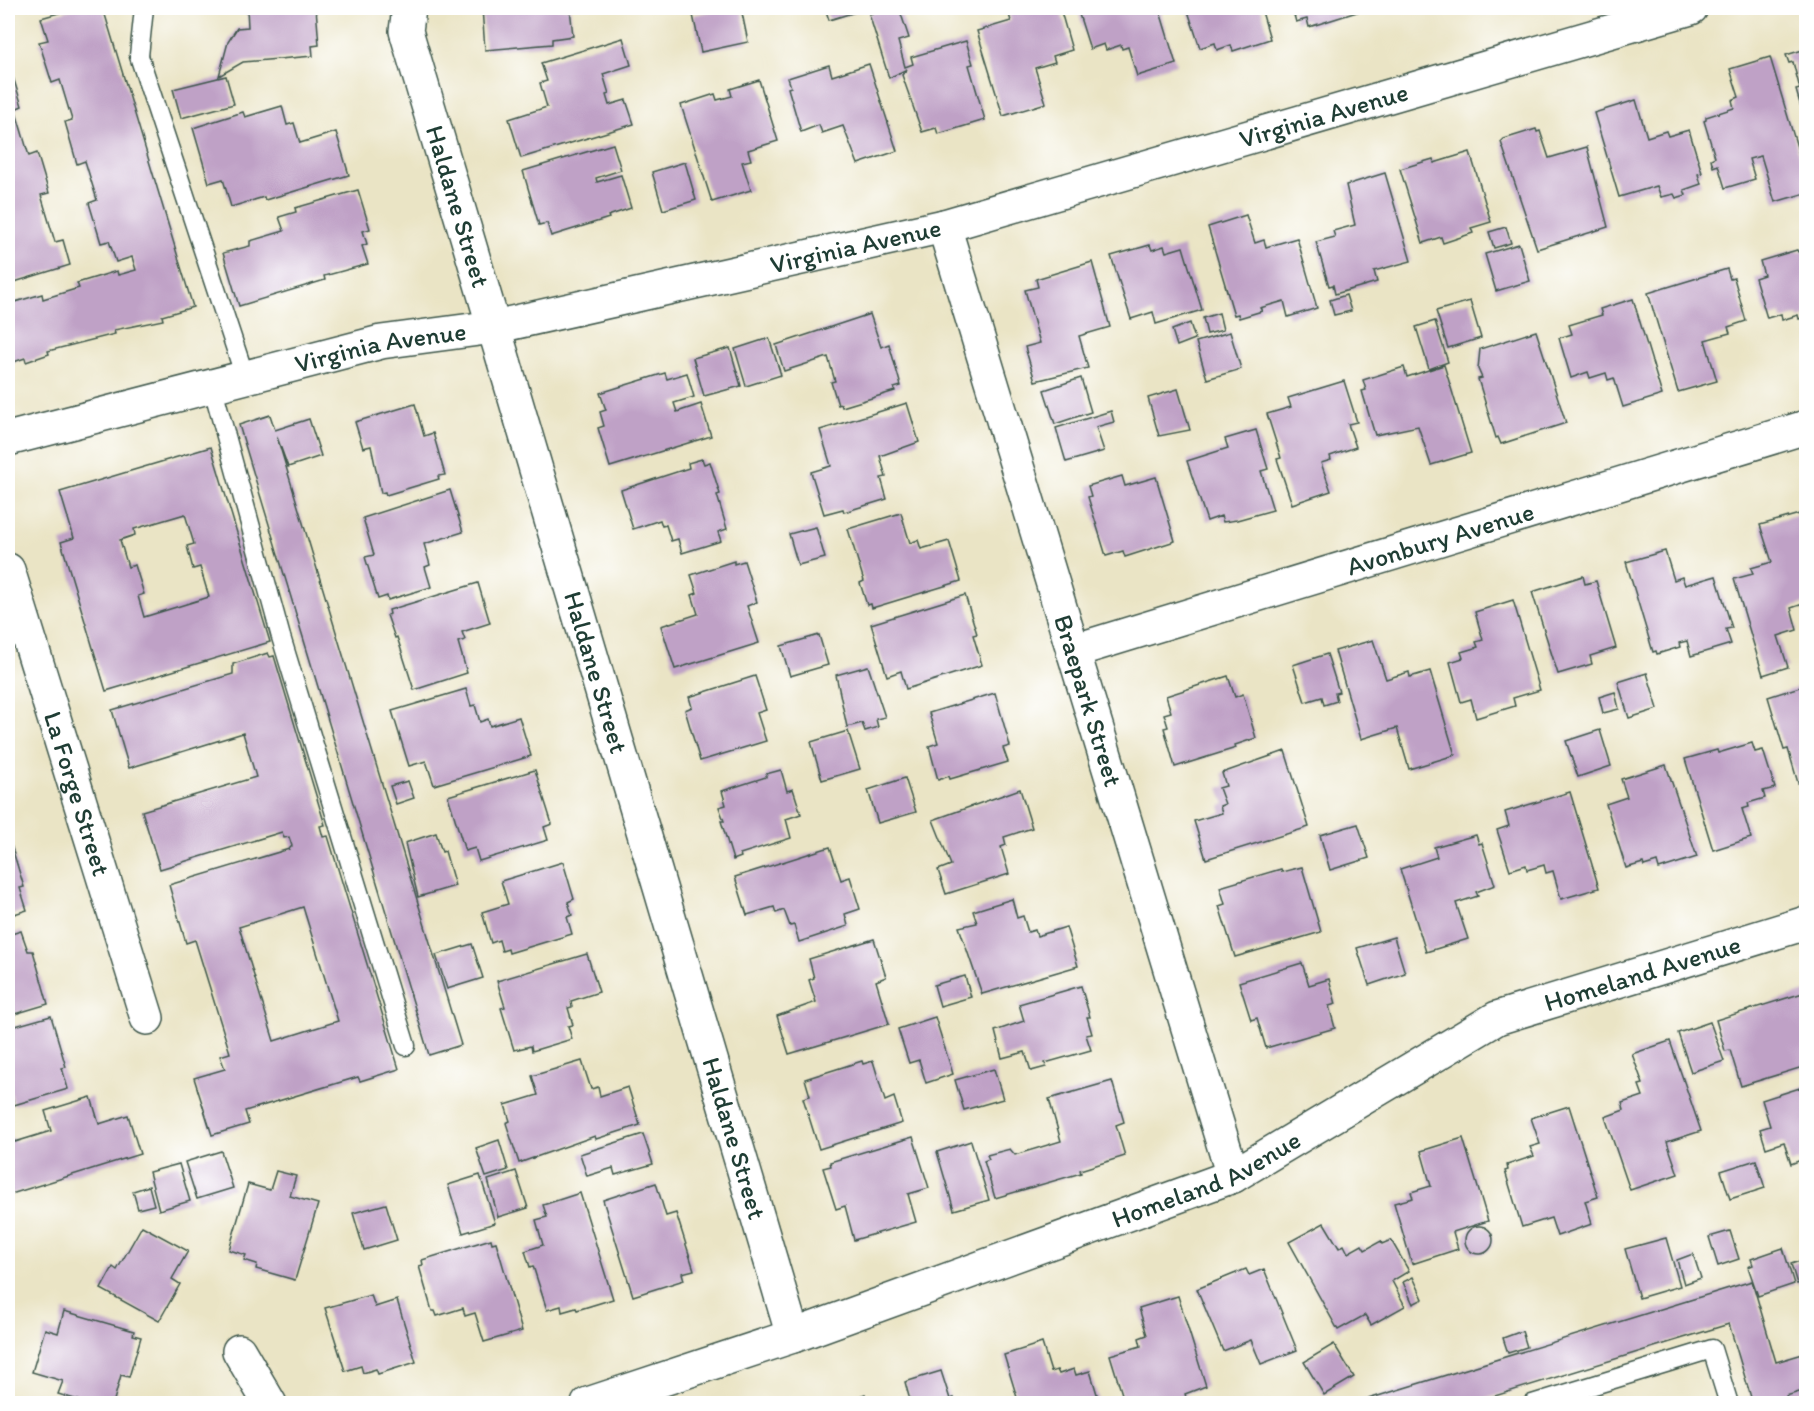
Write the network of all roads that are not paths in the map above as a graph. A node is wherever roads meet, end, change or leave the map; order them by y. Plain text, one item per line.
1 (144, 8) edge
2 (409, 8) edge
3 (1691, 8) edge
4 (944, 226) junction
5 (494, 327) junction
6 (245, 377) junction
7 (212, 385) junction
8 (1806, 427) edge
9 (8, 439) edge
10 (8, 570) edge
11 (1073, 651) junction
12 (1806, 923) edge
13 (147, 1018) dead end
14 (406, 1046) dead end
15 (1233, 1176) junction
16 (793, 1336) junction
17 (239, 1351) dead end
18 (270, 1404) edge
19 (588, 1404) edge
20 (1532, 1404) edge
21 (1729, 1404) edge

1 - 6 lane
2 - 5 street, Haldane Street
3 - 4 street, Virginia Avenue
4 - 5 street, Virginia Avenue
4 - 11 street, Braepark Street
5 - 6 street, Virginia Avenue
5 - 16 street, Haldane Street
6 - 7 street, Virginia Avenue
7 - 9 street, Virginia Avenue
7 - 14 lane
8 - 11 street, Avonbury Avenue
10 - 13 street, La Forge Street
11 - 15 street, Braepark Street
12 - 15 street, Homeland Avenue
15 - 16 street, Homeland Avenue
16 - 19 street, Homeland Avenue
17 - 18 street
20 - 21 lane

